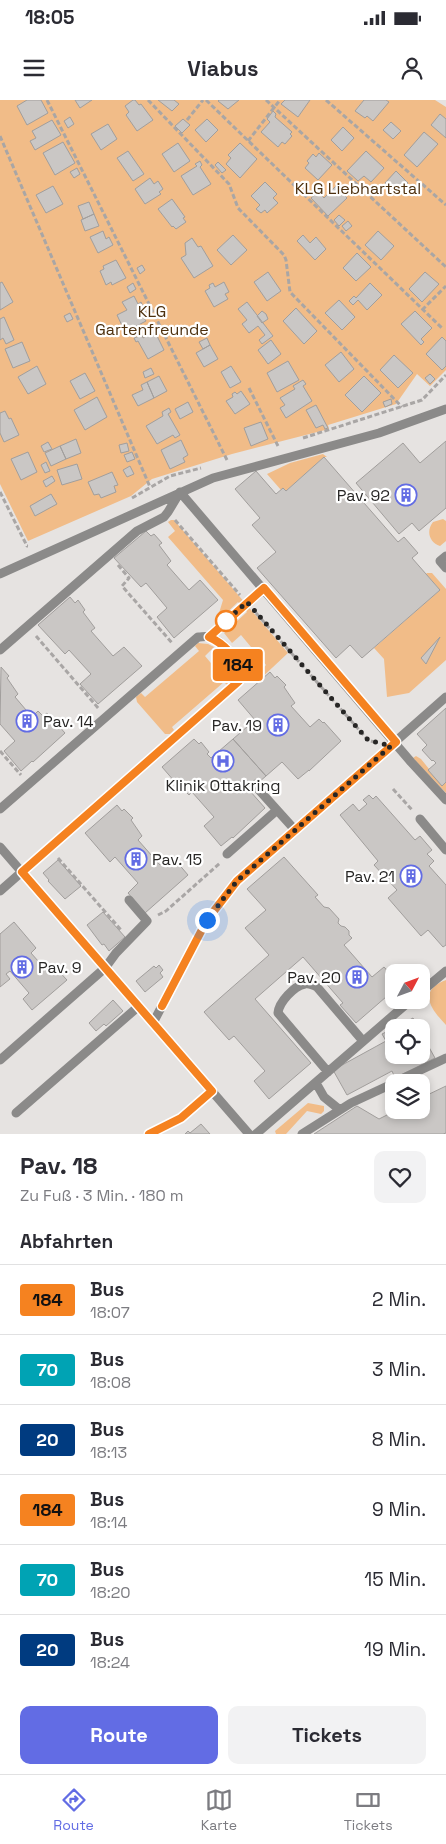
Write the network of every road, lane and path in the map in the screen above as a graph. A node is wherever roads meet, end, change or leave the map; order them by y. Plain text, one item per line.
1 (47, 100) edge
2 (148, 100) edge
3 (204, 100) edge
4 (266, 100) edge
5 (280, 100) edge
6 (326, 100) edge
7 (274, 107) junction
8 (187, 120) dead end
9 (0, 136) edge
10 (248, 141) junction
11 (446, 205) edge
12 (446, 267) edge
13 (446, 286) edge
14 (422, 310) junction
15 (443, 329) dead end
16 (446, 375) edge
17 (249, 388) dead end
18 (446, 409) edge
19 (278, 446) dead end
20 (227, 460) dead end
21 (150, 487) dead end
22 (0, 492) edge
23 (180, 492) junction
24 (168, 512) junction
25 (26, 546) dead end
26 (109, 555) junction
27 (446, 556) edge
28 (446, 568) edge
29 (0, 574) edge
30 (264, 588) junction
31 (247, 602) junction
32 (28, 626) junction
33 (209, 637) junction
34 (0, 650) edge
35 (180, 653) junction
36 (446, 697) edge
37 (106, 717) junction
38 (393, 744) junction
39 (0, 750) edge
40 (29, 784) junction
41 (394, 789) dead end
42 (260, 790) dead end
43 (446, 800) edge
44 (0, 809) edge
45 (277, 810) junction
46 (420, 820) joint
47 (295, 830) junction
48 (0, 847) edge
49 (49, 848) junction
50 (446, 850) edge
51 (227, 854) joint
52 (22, 872) junction
53 (0, 891) edge
54 (129, 900) dead end
55 (147, 922) junction
56 (129, 939) junction
57 (105, 968) junction
58 (446, 971) edge
59 (430, 984) edge
60 (139, 1006) junction
61 (401, 1009) edge
62 (153, 1023) junction
63 (363, 1041) junction
64 (446, 1058) edge
65 (0, 1060) edge
66 (328, 1072) junction
67 (413, 1074) edge
68 (316, 1083) junction
69 (385, 1088) edge
70 (212, 1091) junction
71 (340, 1110) junction
72 (16, 1113) dead end
73 (149, 1134) edge
74 (250, 1134) edge
75 (256, 1134) edge
76 (302, 1134) edge

1 - 20 path
2 - 16 path
3 - 8 path
3 - 10 path
4 - 7 path
5 - 7 path
6 - 11 path
7 - 10 path
7 - 12 path
9 - 21 path
10 - 14 path
13 - 14 path
14 - 15 path
17 - 19 path
18 - 23 lane
22 - 25 path
23 - 24 lane
23 - 29 lane
23 - 30 lane
24 - 26 lane
24 - 31 path
26 - 32 lane
26 - 35 path
27 - 28 lane
30 - 31 lane
30 - 38 lane
31 - 33 lane
31 - 38 path
32 - 34 lane
32 - 37 path
33 - 35 lane
33 - 49 lane
35 - 37 lane
36 - 38 lane
37 - 40 lane
38 - 43 lane
38 - 47 lane
39 - 40 path
40 - 44 lane
41 - 46 path
42 - 45 lane
45 - 47 lane
45 - 51 lane
46 - 50 lane
47 - 62 lane
48 - 52 lane
49 - 52 lane
49 - 56 path
51 - 55 path
52 - 53 lane
52 - 57 lane
54 - 55 lane
55 - 56 lane
56 - 57 lane
57 - 60 lane
57 - 65 lane
58 - 59 lane
60 - 62 lane
60 - 72 lane
61 - 63 lane
62 - 70 lane
63 - 66 lane
63 - 66 lane
64 - 67 lane
66 - 68 lane
68 - 71 lane
68 - 75 lane
69 - 71 lane
70 - 73 lane
70 - 74 lane
71 - 76 lane

